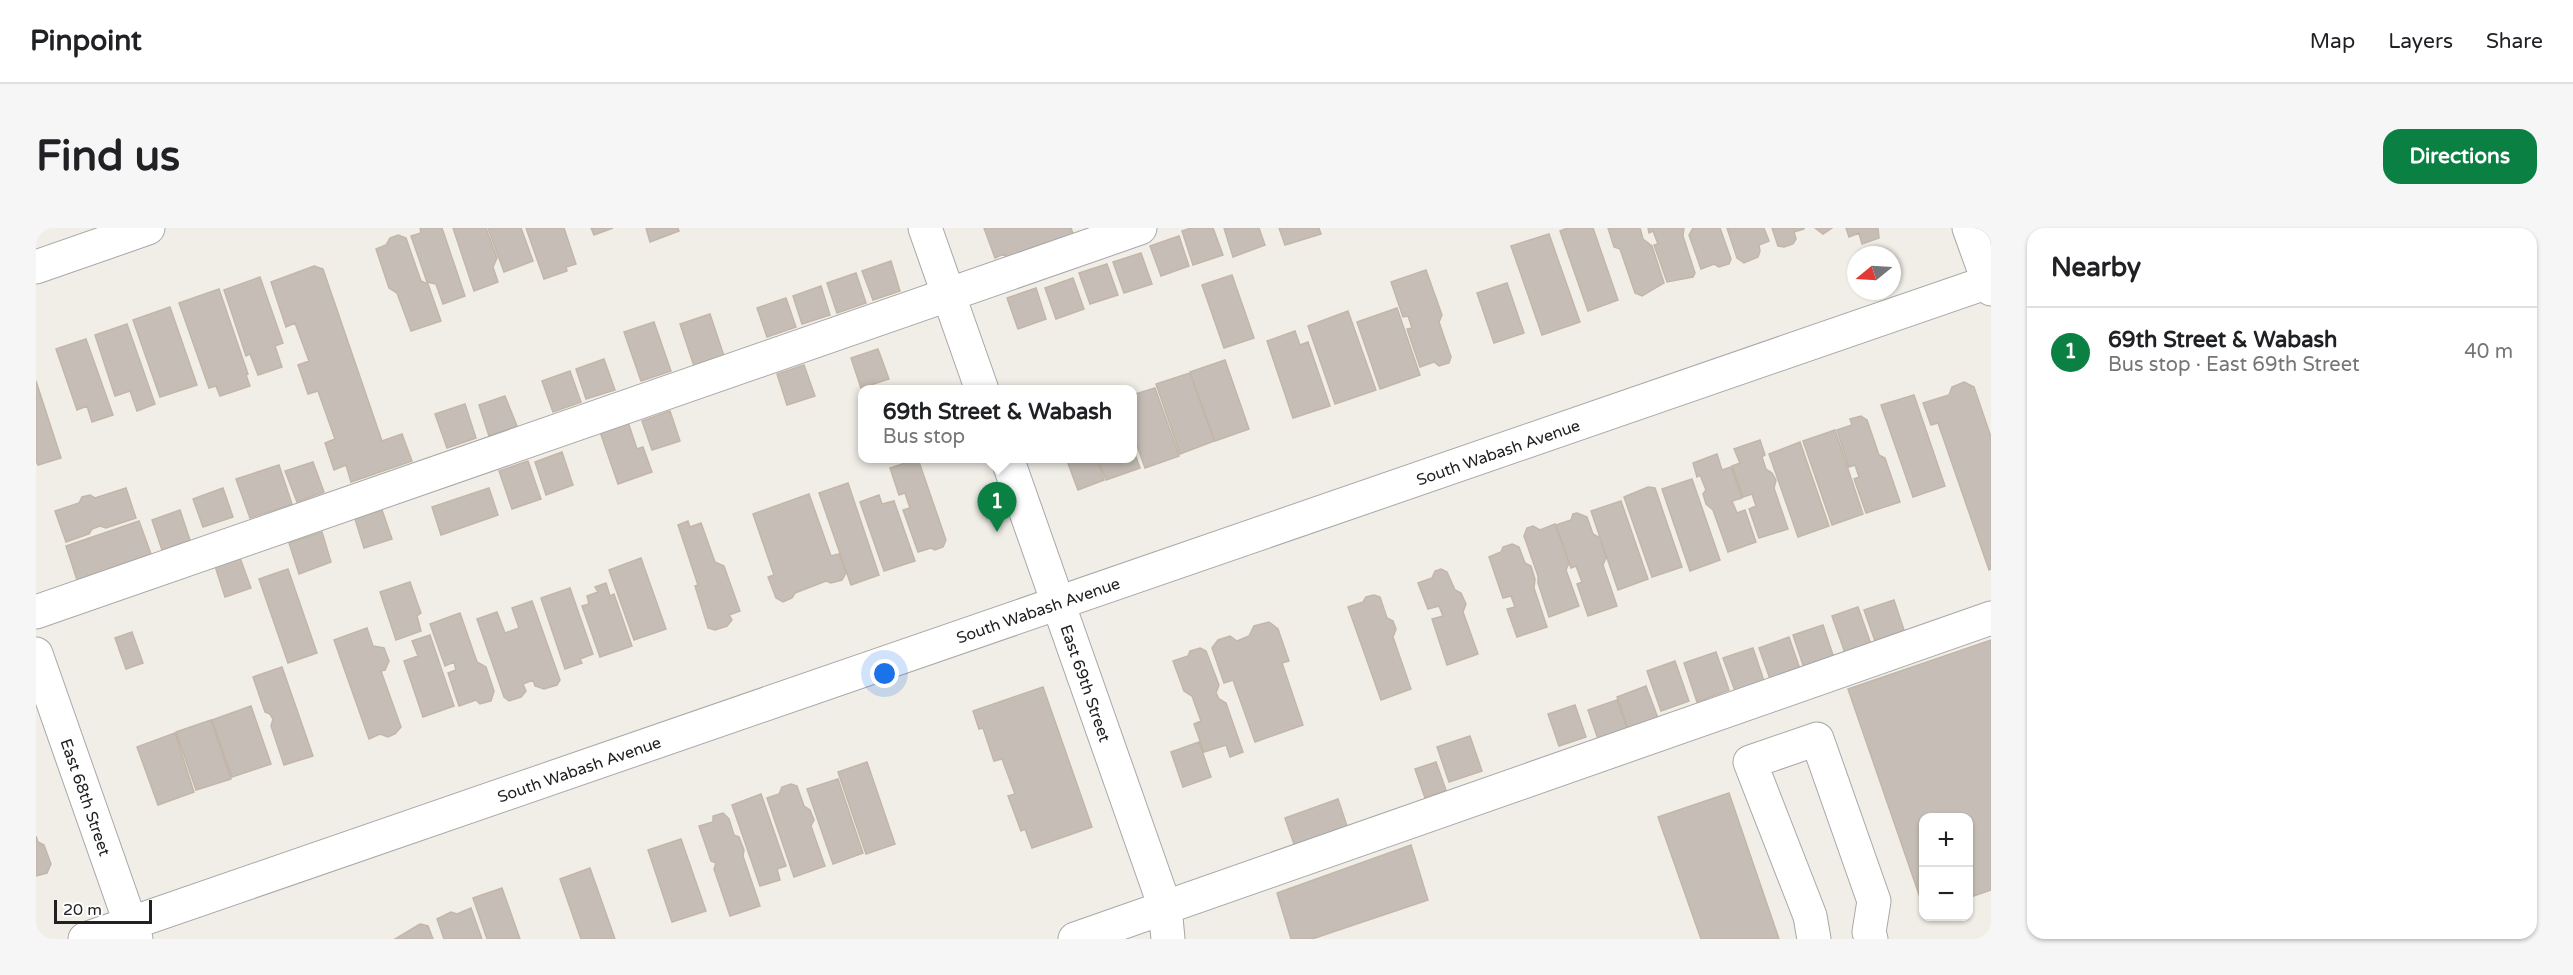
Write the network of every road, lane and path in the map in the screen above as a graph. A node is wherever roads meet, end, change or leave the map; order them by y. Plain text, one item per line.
1 (148, 228) edge
2 (926, 228) edge
3 (1140, 228) edge
4 (1970, 228) edge
5 (36, 267) edge
6 (1990, 284) edge
7 (949, 295) junction
8 (980, 385) edge
9 (1008, 463) edge
10 (1058, 603) junction
11 (36, 612) edge
12 (1991, 618) edge
13 (36, 654) edge
14 (1166, 923) edge
15 (134, 931) edge
16 (85, 939) edge
17 (1076, 939) edge
18 (1188, 939) edge
19 (1814, 939) edge
20 (1871, 939) edge

1 - 5 street
2 - 7 street
3 - 7 street
4 - 6 street
6 - 10 street, South Wabash Avenue
7 - 8 street
7 - 11 street
9 - 10 street, East 69th Street
10 - 14 street, East 69th Street
10 - 15 street, South Wabash Avenue
12 - 14 street
13 - 15 street, East 68th Street
14 - 17 street
14 - 18 street, East 69th Street
15 - 16 street, South Wabash Avenue
19 - 20 street

